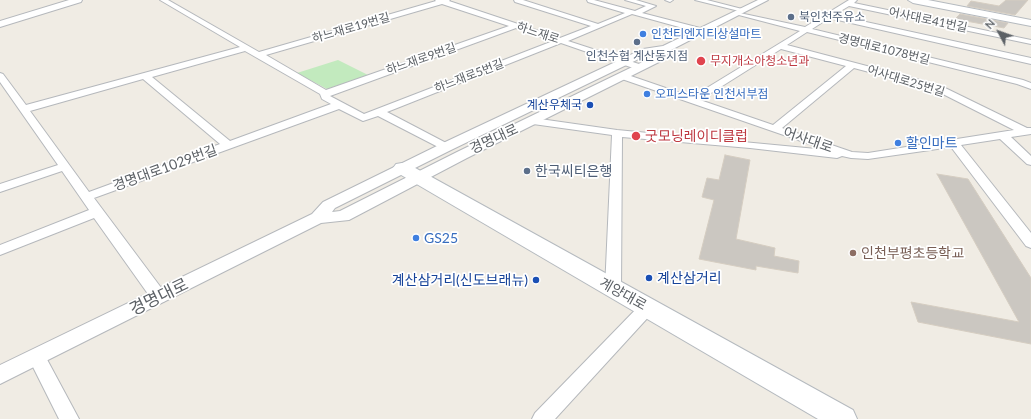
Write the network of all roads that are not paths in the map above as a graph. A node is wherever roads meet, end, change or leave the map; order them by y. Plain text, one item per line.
1 (78, 0) edge
2 (162, 0) edge
3 (520, 0) edge
4 (592, 0) edge
5 (628, 0) edge
6 (698, 0) edge
7 (764, 0) edge
8 (913, 0) edge
9 (443, 1) edge
10 (851, 2) edge
11 (740, 12) junction
12 (634, 13) junction
13 (828, 16) junction
14 (1031, 23) edge
15 (0, 24) edge
16 (516, 26) junction
17 (598, 26) junction
18 (806, 30) junction
19 (701, 31) junction
20 (560, 41) junction
21 (1031, 42) edge
22 (780, 46) junction
23 (246, 48) junction
24 (665, 49) junction
25 (258, 55) junction
26 (1031, 61) edge
27 (624, 62) junction
28 (853, 65) junction
29 (639, 67) junction
30 (1026, 73) edge
31 (0, 76) edge
32 (145, 76) junction
33 (622, 76) junction
34 (1031, 86) edge
35 (325, 93) junction
36 (693, 100) junction
37 (339, 104) junction
38 (24, 109) junction
39 (379, 112) junction
40 (533, 121) junction
41 (774, 128) junction
42 (1029, 131) edge
43 (616, 133) junction
44 (1002, 135) junction
45 (954, 142) junction
46 (228, 145) junction
47 (446, 147) junction
48 (851, 155) junction
49 (1031, 162) edge
50 (64, 167) junction
51 (410, 173) junction
52 (0, 188) edge
53 (86, 197) junction
54 (97, 212) junction
55 (1031, 243) edge
56 (0, 250) edge
57 (613, 289) junction
58 (159, 297) junction
59 (647, 308) junction
60 (38, 356) junction
61 (0, 375) edge
62 (69, 419) edge
63 (542, 419) edge
64 (844, 419) edge

1 - 15 street
2 - 23 street
3 - 17 street
4 - 12 street
5 - 12 street, 하느재로5번길
6 - 11 street, 경명대로1078번길
7 - 11 street, 경명대로
8 - 14 main road
9 - 16 street, 하느재로
9 - 25 street, 하느재로19번길
10 - 13 street
10 - 21 street, 어사대로41번길
11 - 18 street, 경명대로1078번길
11 - 19 street, 경명대로
12 - 17 street, 하느재로5번길
12 - 19 street
13 - 18 street
13 - 26 street
16 - 20 street, 하느재로
16 - 35 street, 하느재로9번길
17 - 20 street, 하느재로5번길
18 - 22 street
18 - 30 street, 경명대로1078번길
19 - 24 street, 경명대로
20 - 27 street, 하느재로
20 - 39 street, 하느재로5번길
22 - 28 street, 어사대로25번길
22 - 36 street
23 - 25 street
23 - 32 street
24 - 27 street, 경명대로
24 - 29 street, 경명대로
25 - 35 street
27 - 29 street, 하느재로
27 - 47 street, 경명대로
28 - 41 street
28 - 42 street, 어사대로25번길
29 - 33 street, 경명대로
30 - 34 street, 경명대로1078번길
31 - 38 street
32 - 38 street
32 - 46 street, 경명대로1029번길
33 - 36 street, 어사대로
33 - 40 street, 경명대로
35 - 37 street
36 - 41 street, 어사대로
37 - 39 street, 하느재로5번길
37 - 46 street
38 - 50 street
39 - 47 street
40 - 43 street
40 - 51 street, 경명대로
41 - 48 street, 어사대로
42 - 44 street, 어사대로
43 - 48 street
43 - 57 street
44 - 45 street, 어사대로
44 - 49 street
45 - 48 street, 어사대로
45 - 55 street
46 - 53 street, 경명대로1029번길
47 - 51 street, 경명대로
50 - 52 street
50 - 53 street
51 - 57 main road, 계양대로
51 - 58 street, 경명대로
53 - 54 street
54 - 56 street
54 - 58 street
57 - 59 main road, 계양대로
58 - 60 street, 경명대로
59 - 63 street
59 - 64 main road, 계양대로
60 - 61 street, 경명대로
60 - 62 street

